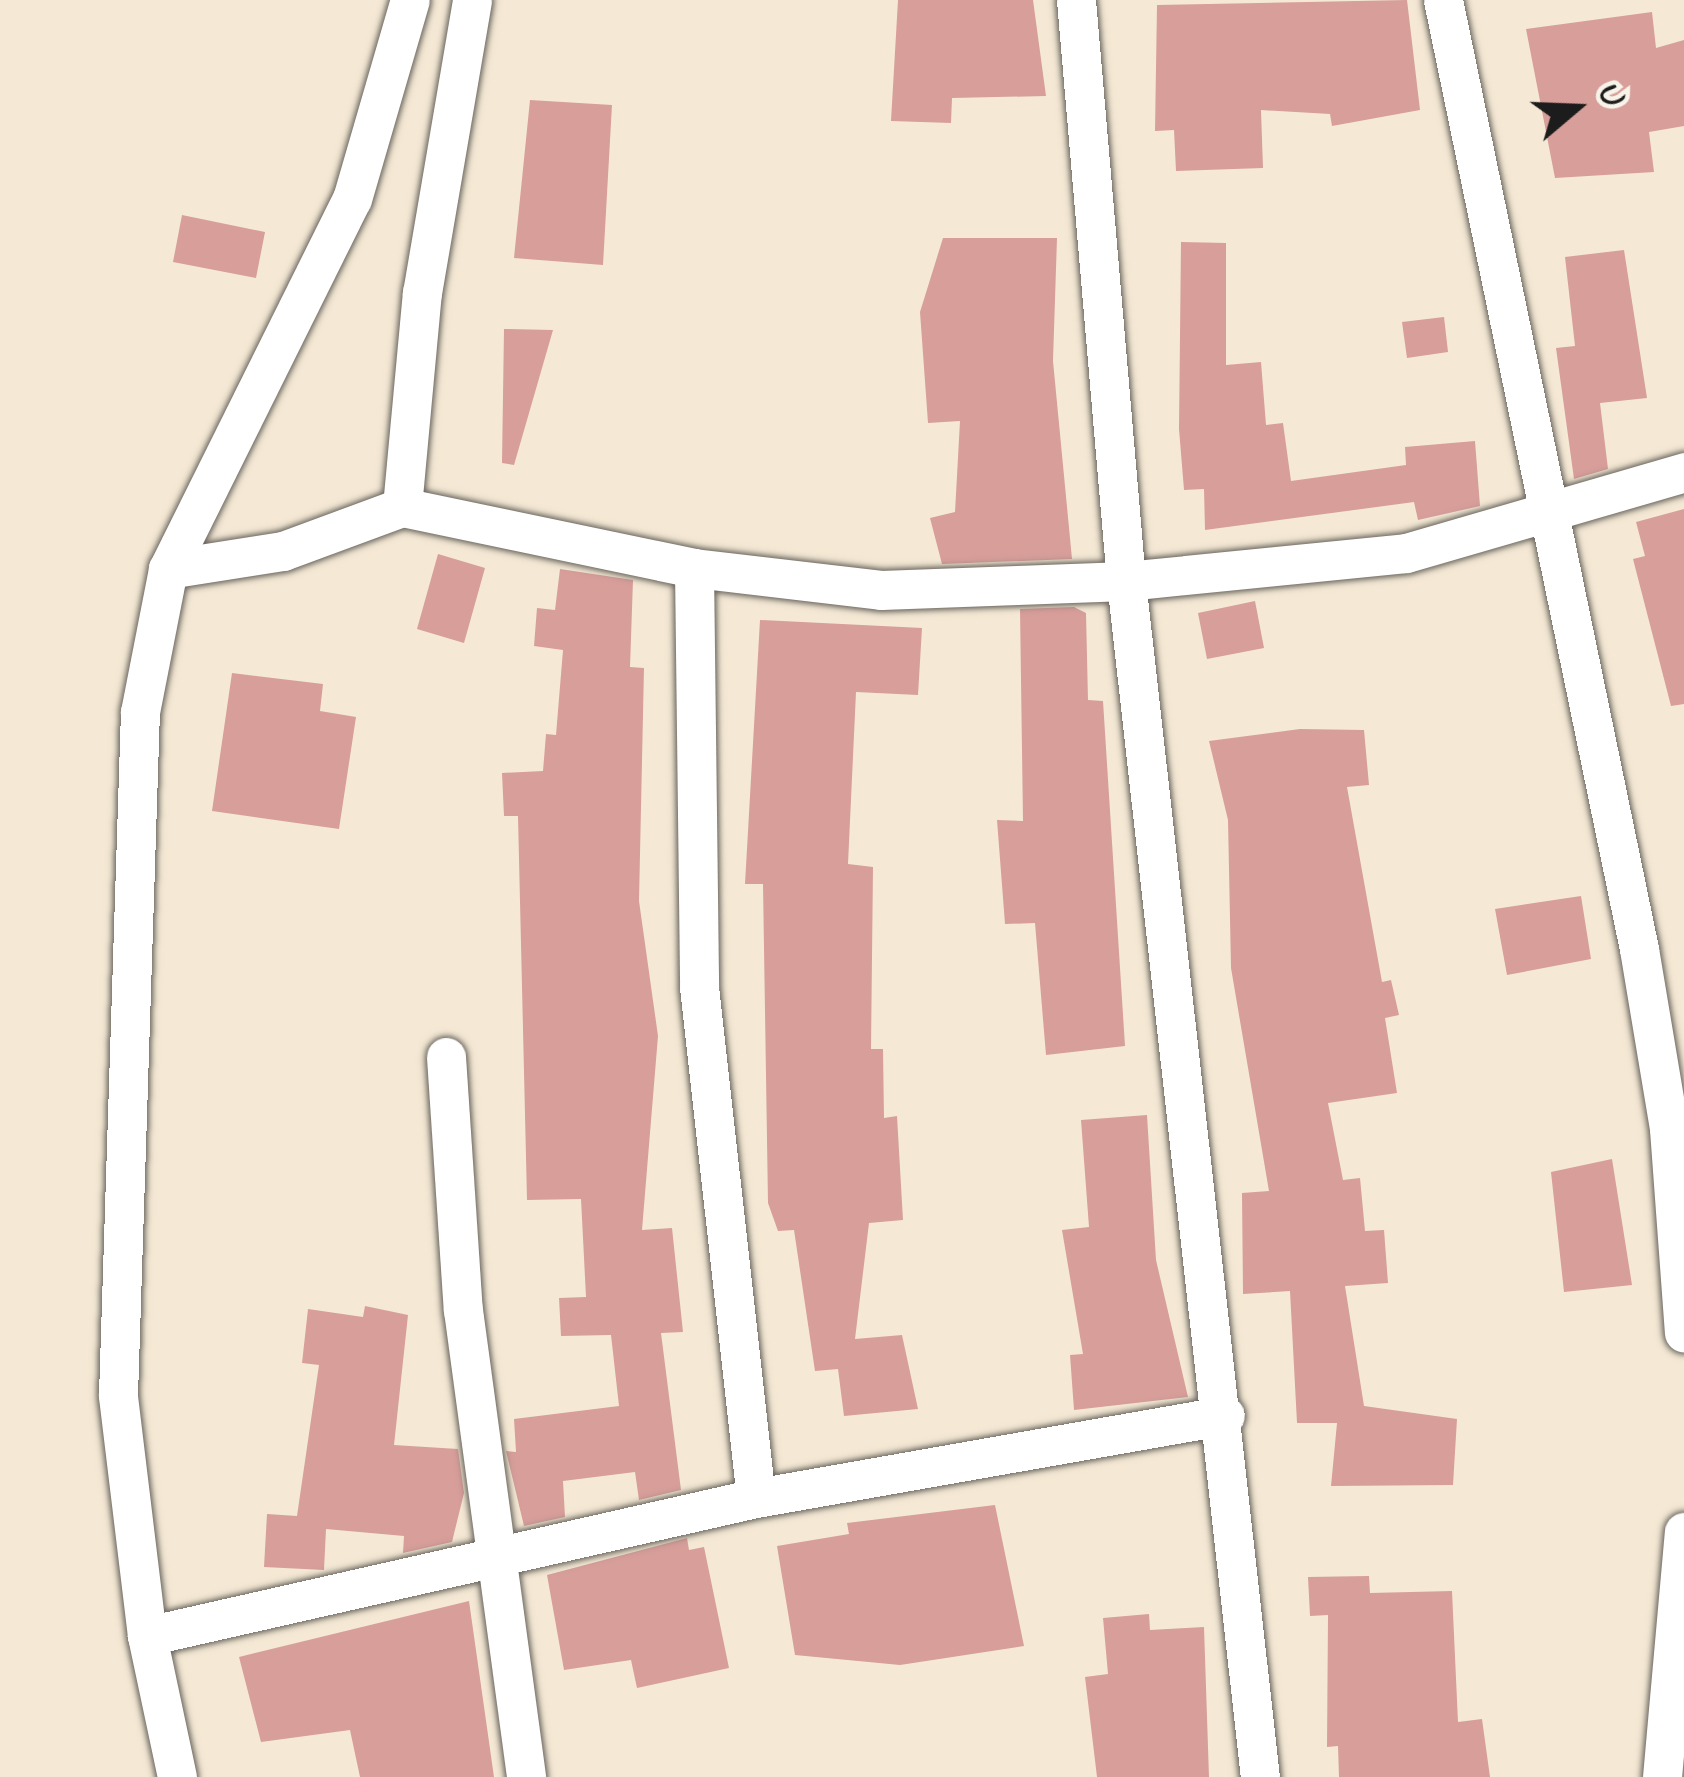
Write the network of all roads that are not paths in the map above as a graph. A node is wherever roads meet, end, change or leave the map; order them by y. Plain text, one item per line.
1 (410, 0) edge
2 (472, 0) edge
3 (1076, 0) edge
4 (1443, 0) edge
5 (1684, 472) edge
6 (402, 507) junction
7 (1545, 515) junction
8 (168, 568) junction
9 (694, 568) junction
10 (1126, 581) junction
11 (446, 1058) dead end
12 (1682, 1238) edge
13 (1684, 1332) edge
14 (1225, 1415) junction
15 (756, 1498) junction
16 (1684, 1532) edge
17 (493, 1560) junction
18 (147, 1636) junction
19 (178, 1777) edge
20 (526, 1777) edge
21 (1260, 1777) edge
22 (1662, 1777) edge

1 - 8 street
2 - 6 street
3 - 10 street
4 - 7 street
5 - 7 street
6 - 8 street
6 - 9 street
7 - 10 street
7 - 12 street
8 - 18 street
9 - 10 street
9 - 15 street
10 - 14 street
11 - 17 street
12 - 13 street
14 - 15 street
14 - 21 street
15 - 17 street
16 - 22 street
17 - 18 street
17 - 20 street
18 - 19 street

